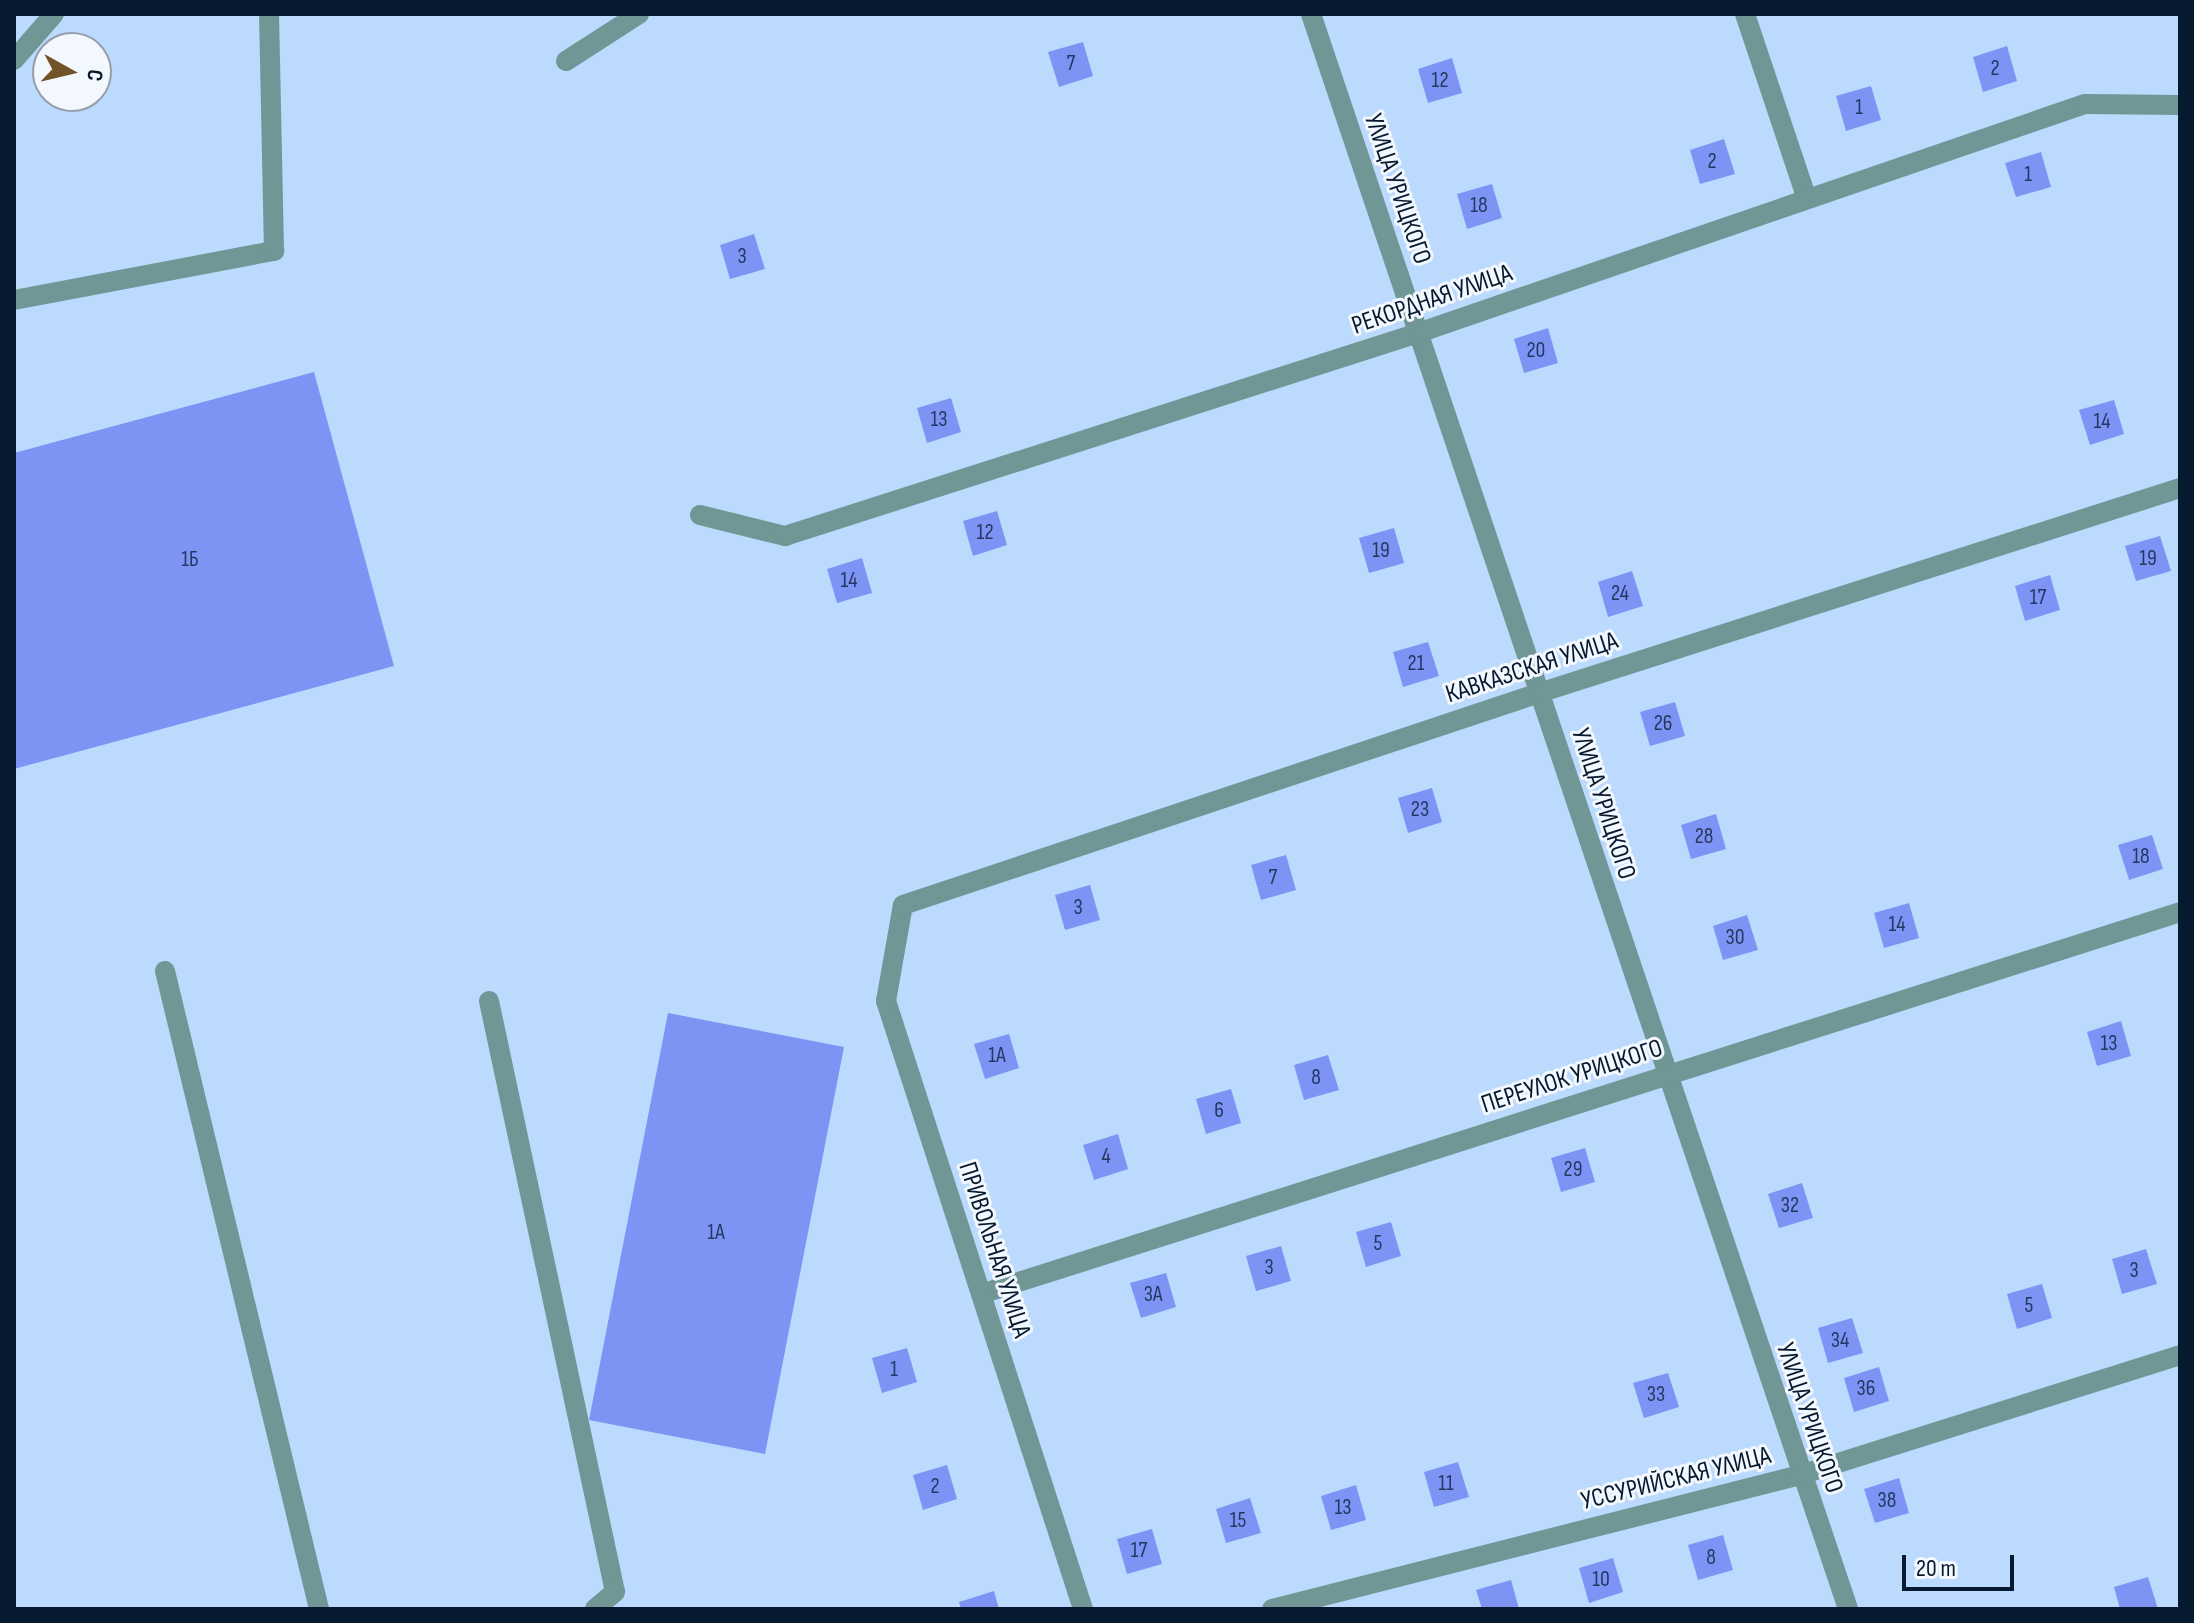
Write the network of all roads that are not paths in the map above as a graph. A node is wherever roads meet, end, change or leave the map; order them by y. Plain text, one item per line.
1 (54, 14) edge
2 (269, 14) edge
3 (639, 14) edge
4 (1311, 14) edge
5 (1745, 14) edge
6 (14, 60) edge
7 (566, 61) dead end
8 (2180, 105) edge
9 (1807, 199) junction
10 (14, 300) edge
11 (1418, 333) junction
12 (2180, 488) edge
13 (700, 515) dead end
14 (1539, 693) junction
15 (903, 905) joint
16 (2180, 912) edge
17 (165, 971) dead end
18 (489, 1001) dead end
19 (1666, 1074) junction
20 (981, 1294) junction
21 (2180, 1355) edge
22 (1800, 1475) junction
23 (319, 1609) edge
24 (595, 1609) edge
25 (1083, 1609) edge
26 (1272, 1609) edge
27 (1848, 1609) edge

1 - 6 street
2 - 10 street
3 - 7 street
4 - 11 street, УЛИЦА УРИЦКОГО
5 - 9 street
8 - 9 street, РЕКОРДНАЯ УЛИЦА
9 - 11 street, РЕКОРДНАЯ УЛИЦА
11 - 13 street, РЕКОРДНАЯ УЛИЦА
11 - 14 street, УЛИЦА УРИЦКОГО
12 - 14 street, КАВКАЗСКАЯ УЛИЦА
14 - 15 street, КАВКАЗСКАЯ УЛИЦА
14 - 19 street, УЛИЦА УРИЦКОГО
15 - 20 street, ПРИВОЛЬНАЯ УЛИЦА
16 - 19 street, ПЕРЕУЛОК УРИЦКОГО
17 - 23 street
18 - 24 street
19 - 20 street, ПЕРЕУЛОК УРИЦКОГО
19 - 22 street, УЛИЦА УРИЦКОГО
20 - 25 street, ПРИВОЛЬНАЯ УЛИЦА
21 - 22 street, УССУРИЙСКАЯ УЛИЦА
22 - 26 street, УССУРИЙСКАЯ УЛИЦА
22 - 27 street, УЛИЦА УРИЦКОГО

